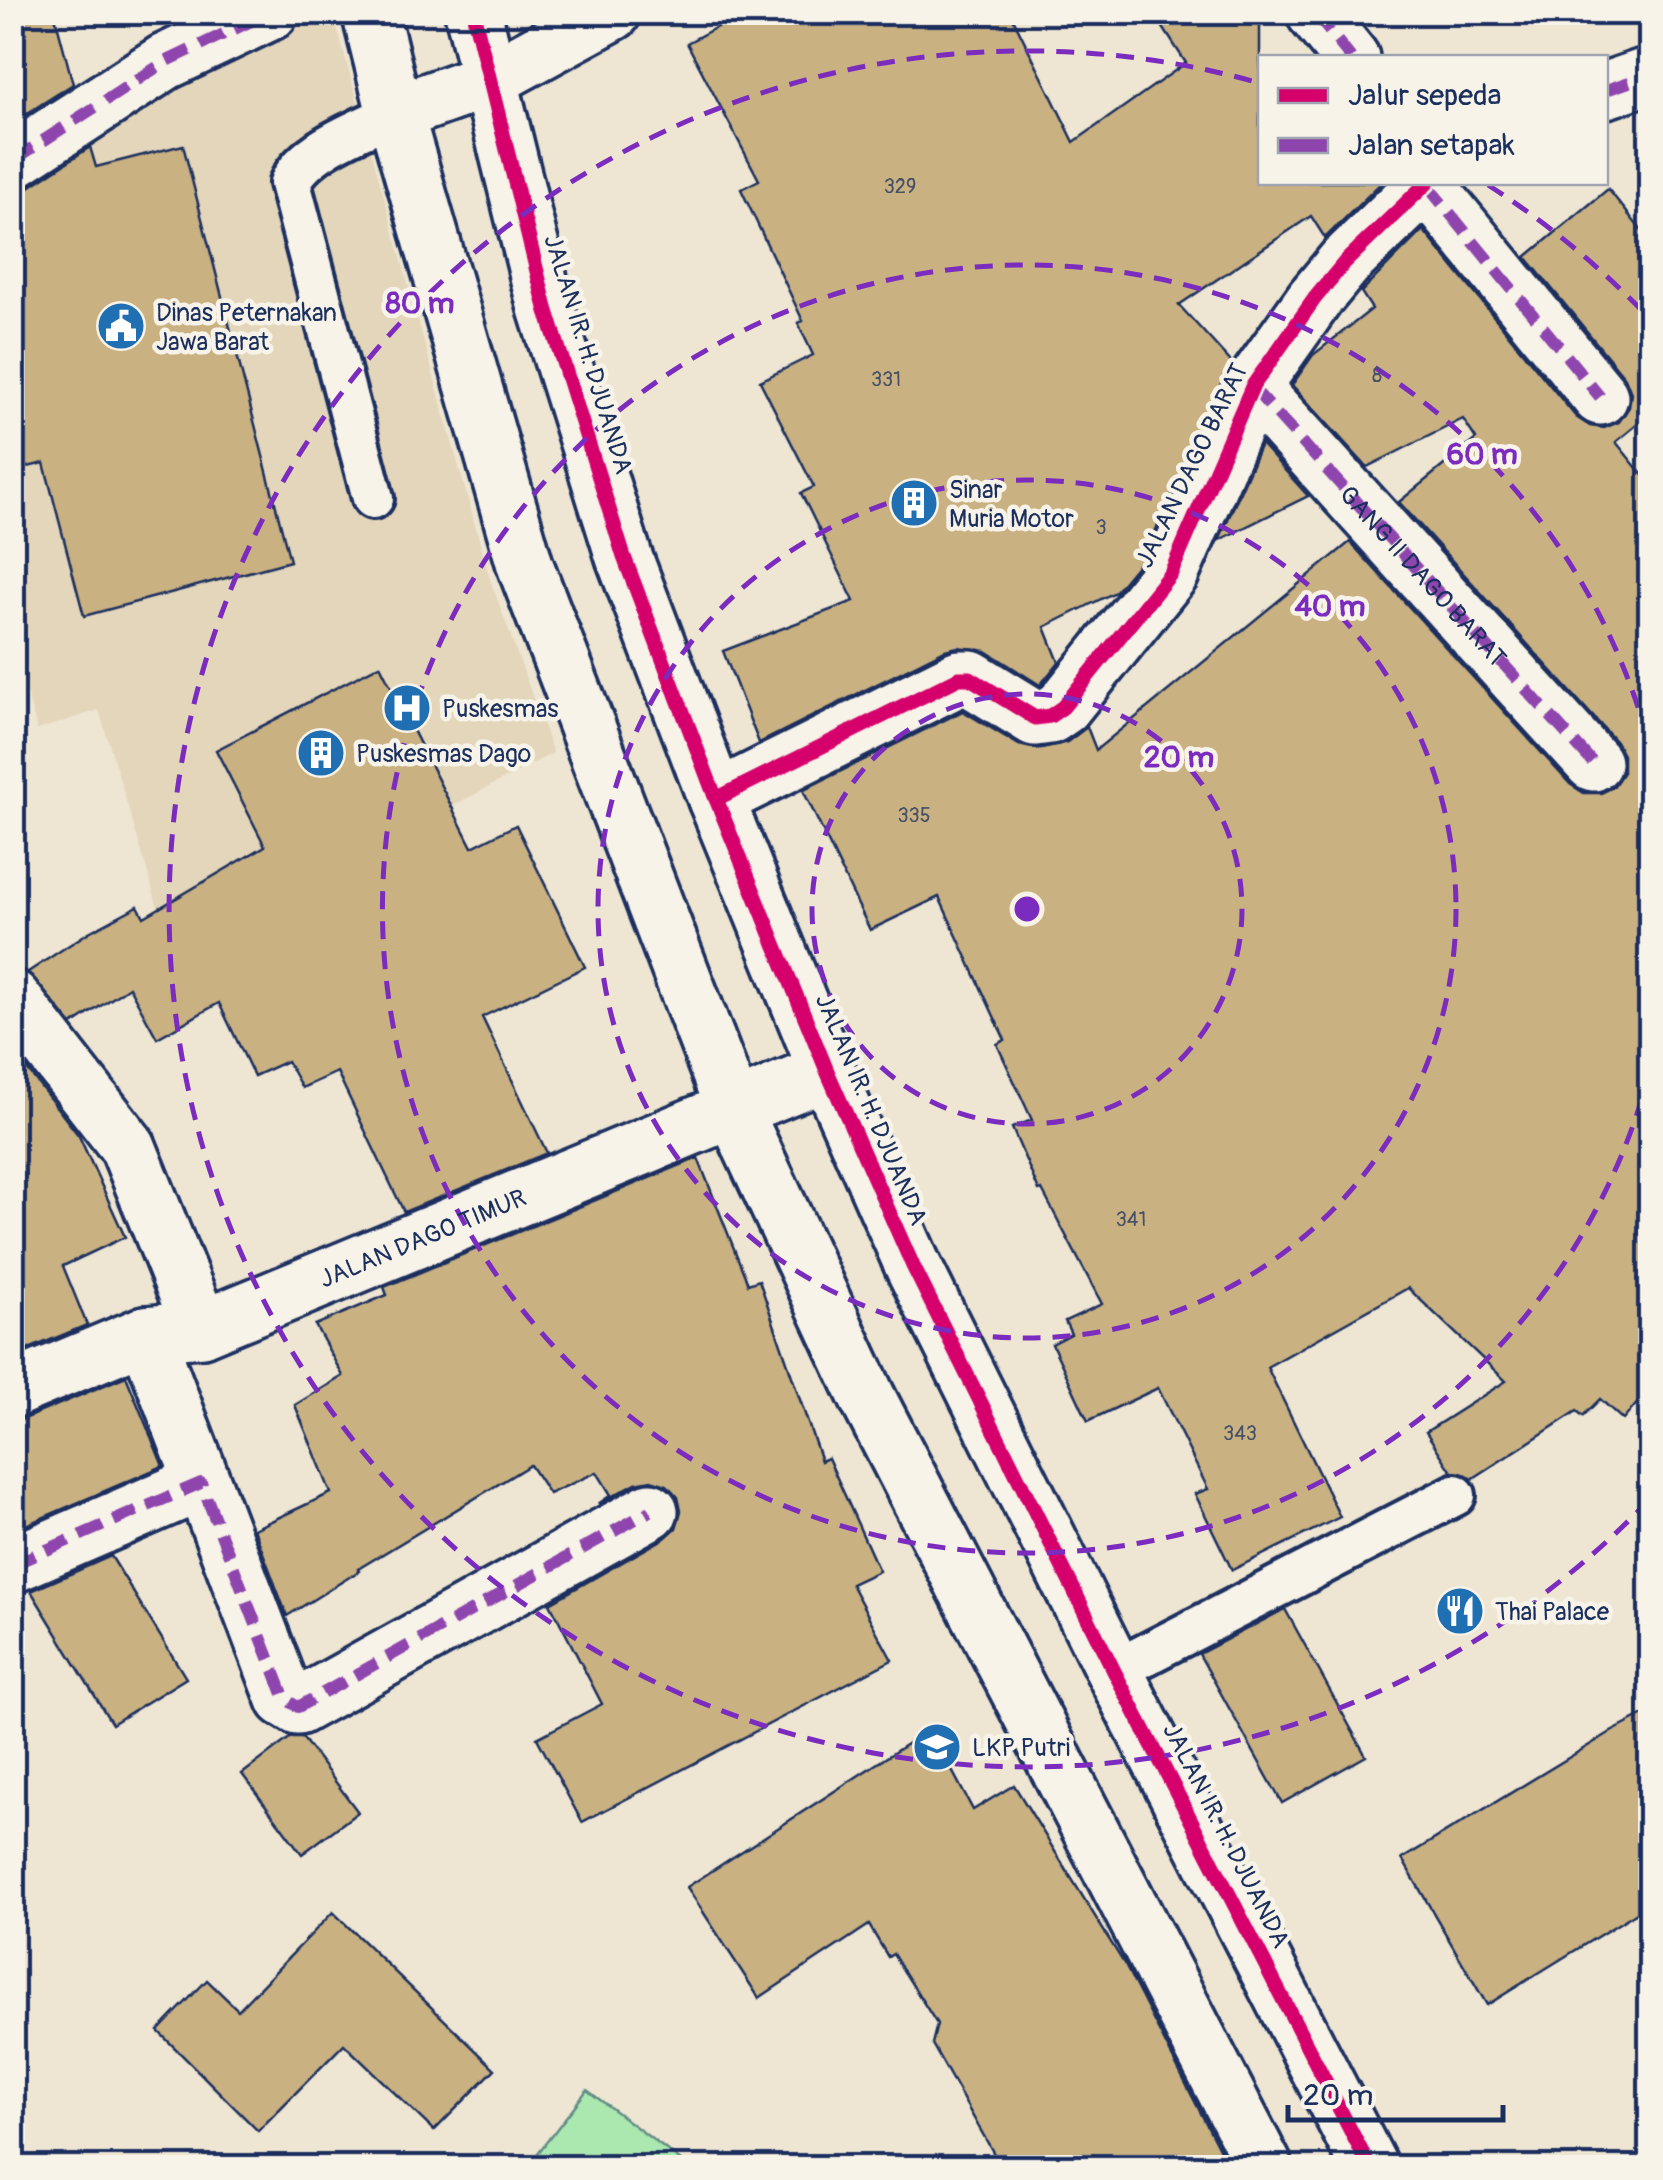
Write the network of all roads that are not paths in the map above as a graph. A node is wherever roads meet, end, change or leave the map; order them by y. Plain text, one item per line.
1 (270, 12) edge
2 (370, 12) edge
3 (472, 12) edge
4 (613, 12) edge
5 (1314, 12) edge
6 (1349, 55) edge
7 (1650, 75) edge
8 (488, 80) junction
9 (1608, 89) edge
10 (394, 114) junction
11 (12, 161) edge
12 (1425, 185) edge
13 (1429, 185) edge
14 (1252, 387) junction
15 (1600, 397) dead end
16 (373, 498) dead end
17 (1594, 763) dead end
18 (716, 800) junction
19 (12, 998) edge
20 (827, 1071) junction
21 (733, 1108) junction
22 (201, 1328) junction
23 (146, 1334) junction
24 (12, 1390) edge
25 (201, 1484) junction
26 (1455, 1495) dead end
27 (650, 1511) dead end
28 (12, 1565) edge
29 (1114, 1671) junction
30 (1265, 2168) edge
31 (1370, 2168) edge

1 - 11 street
2 - 10 street
3 - 8 street, JALAN IR. H. DJUANDA
4 - 8 street
5 - 6 street
7 - 9 street
8 - 10 street
8 - 18 street, JALAN IR. H. DJUANDA
10 - 16 lane
10 - 21 street
12 - 14 street, JALAN DAGO BARAT
13 - 15 street
14 - 17 street, GANG II DAGO BARAT
14 - 18 street, JALAN DAGO BARAT
18 - 20 street, JALAN IR. H. DJUANDA
19 - 22 street
20 - 21 street, JALAN DAGO TIMUR
20 - 29 street, JALAN IR. H. DJUANDA
21 - 22 street, JALAN DAGO TIMUR
21 - 30 street
22 - 23 street, JALAN DAGO TIMUR
23 - 24 street, JALAN DAGO TIMUR
23 - 25 street
25 - 27 street
25 - 28 street
26 - 29 lane
29 - 31 street, JALAN IR. H. DJUANDA

